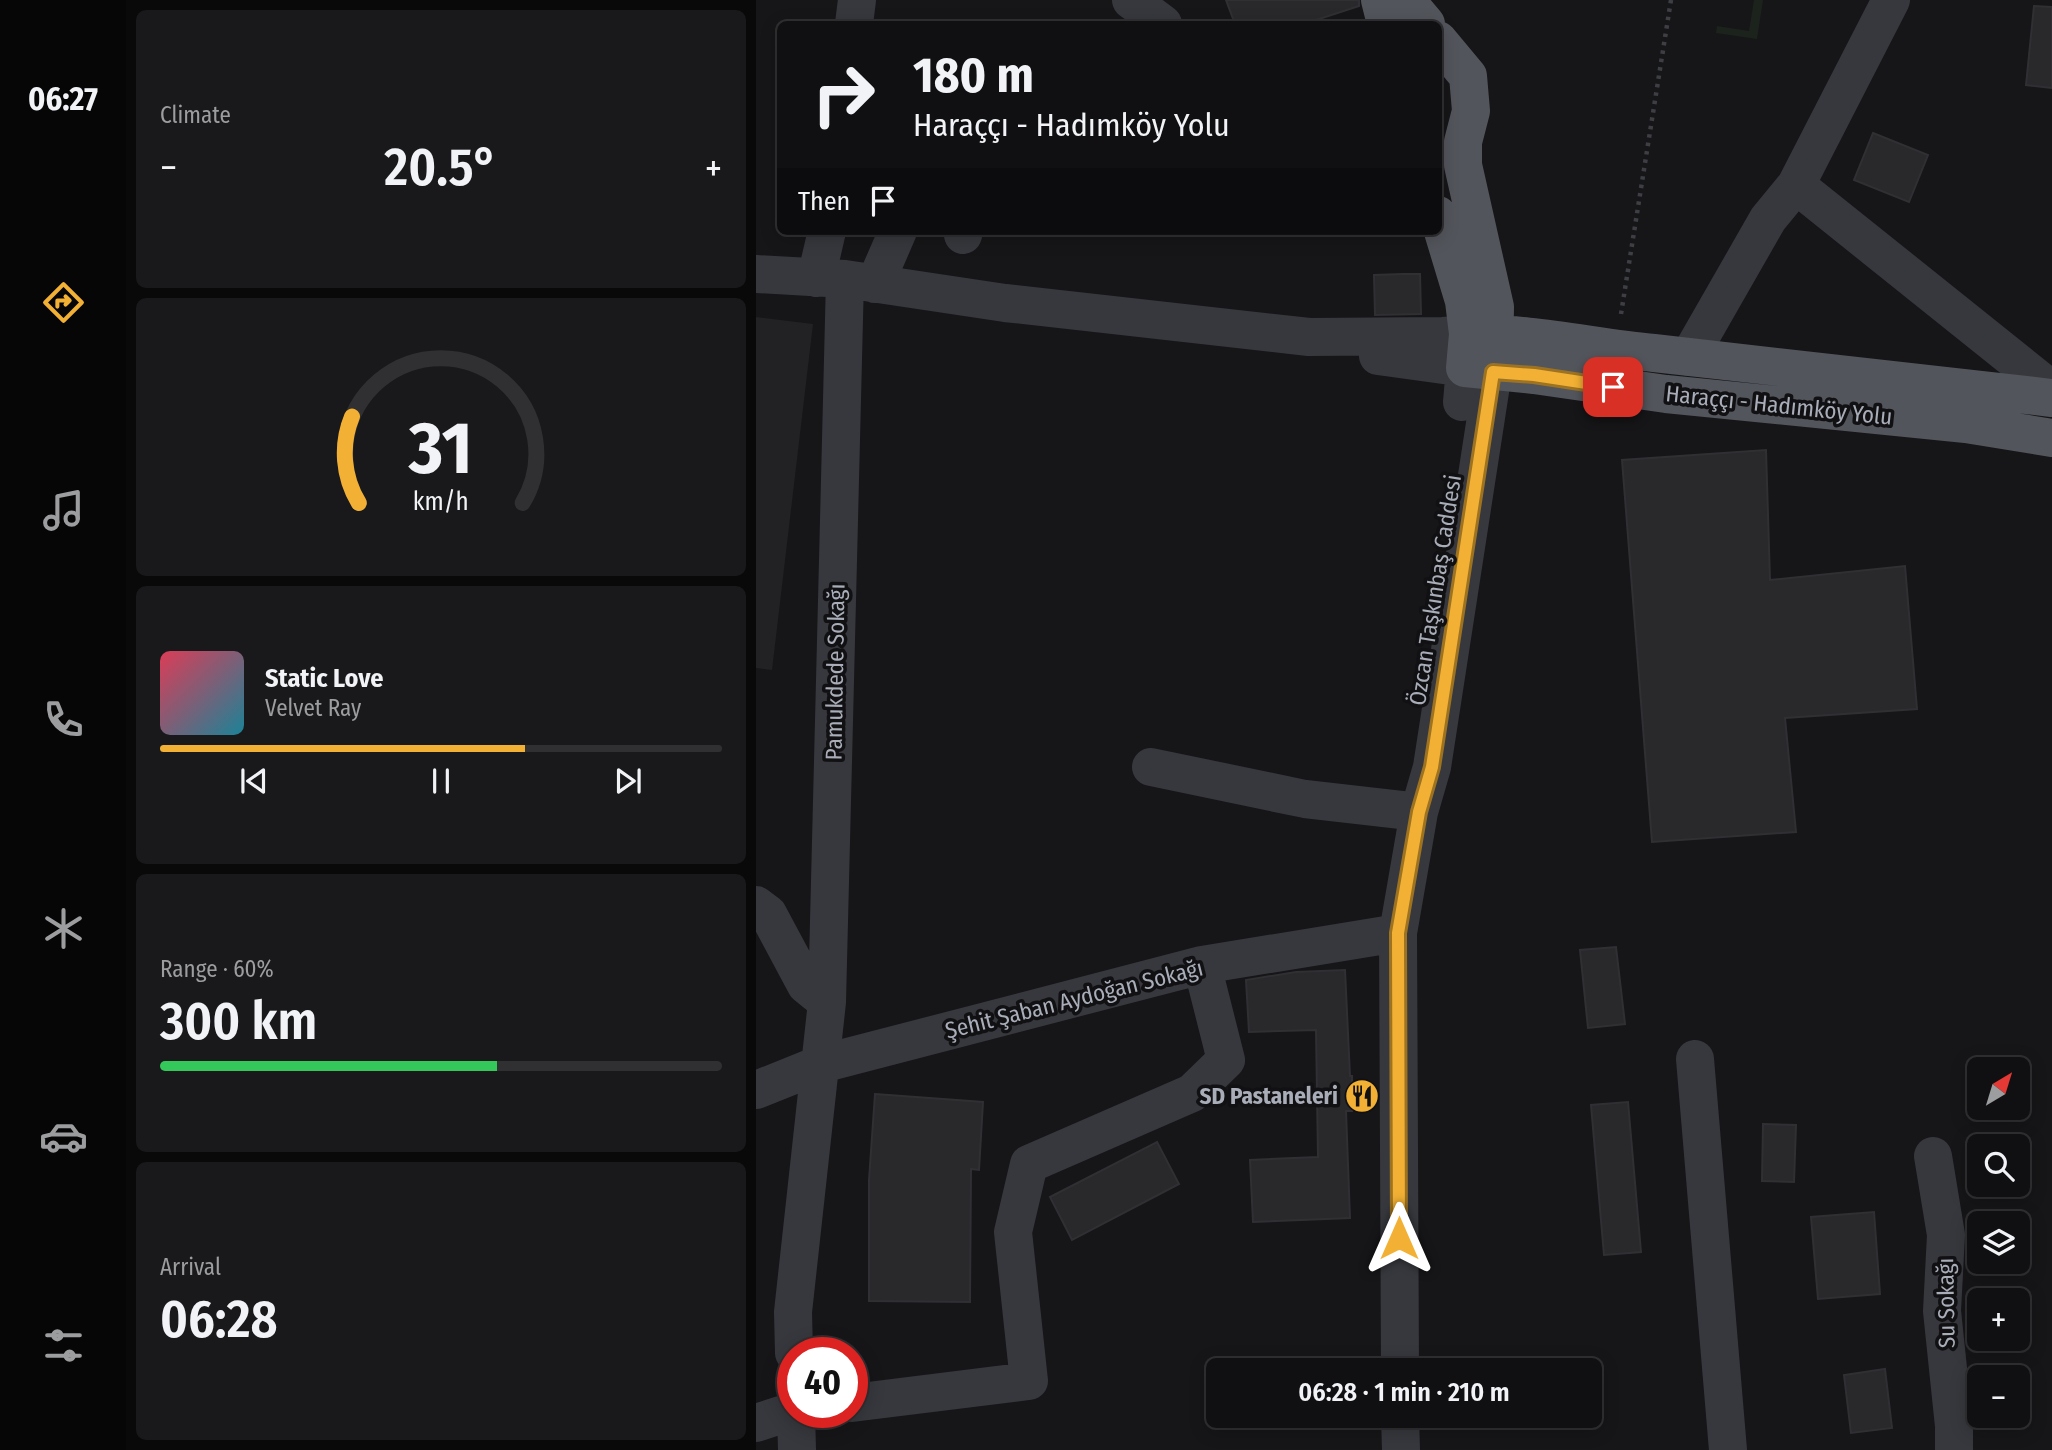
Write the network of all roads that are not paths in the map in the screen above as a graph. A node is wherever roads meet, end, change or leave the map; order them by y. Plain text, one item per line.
1 (857, 0) edge
2 (1131, 0) edge
3 (1380, 0) edge
4 (1406, 0) edge
5 (1891, 0) edge
6 (854, 21) edge
7 (1159, 21) edge
8 (1385, 21) edge
9 (1424, 21) edge
10 (1442, 45) edge
11 (1796, 185) junction
12 (1442, 228) edge
13 (828, 235) edge
14 (894, 235) edge
15 (756, 274) edge
16 (845, 280) junction
17 (1480, 352) junction
18 (1689, 357) junction
19 (2052, 390) edge
20 (2052, 398) edge
21 (2052, 438) edge
22 (1151, 768) dead end
23 (1419, 812) junction
24 (756, 905) edge
25 (1398, 933) junction
26 (1202, 965) junction
27 (827, 1002) junction
28 (1695, 1059) dead end
29 (821, 1064) junction
30 (756, 1090) edge
31 (1933, 1156) dead end
32 (794, 1337) edge
33 (1400, 1358) edge
34 (868, 1401) edge
35 (777, 1417) edge
36 (756, 1423) edge
37 (795, 1428) edge
38 (1400, 1428) edge
39 (797, 1450) edge
40 (1401, 1450) edge
41 (1728, 1450) edge
42 (1954, 1450) edge

1 - 6 street
2 - 7 street
3 - 8 main road
4 - 9 main road
5 - 11 street
10 - 17 main road
11 - 18 street
11 - 19 street
12 - 17 main road
13 - 16 street
14 - 16 street
15 - 16 street
16 - 17 street
16 - 27 street, Pamukdede Sokağı
17 - 18 main road
17 - 21 main road, Haraççı - Hadımköy Yolu
17 - 23 street, Özcan Taşkınbaş Caddesi
18 - 20 main road
22 - 23 street
23 - 25 street, Özcan Taşkınbaş Caddesi
24 - 27 street
25 - 26 street, Şehit Şaban Aydoğan Sokağı
25 - 33 street, Özcan Taşkınbaş Caddesi
26 - 29 street, Şehit Şaban Aydoğan Sokağı
26 - 34 street
27 - 29 street, Pamukdede Sokağı
28 - 41 street
29 - 30 street, Şehit Şaban Aydoğan Sokağı
29 - 32 street, Pamukdede Sokağı
31 - 42 street, Su Sokağı
35 - 36 street
37 - 39 street
38 - 40 street

